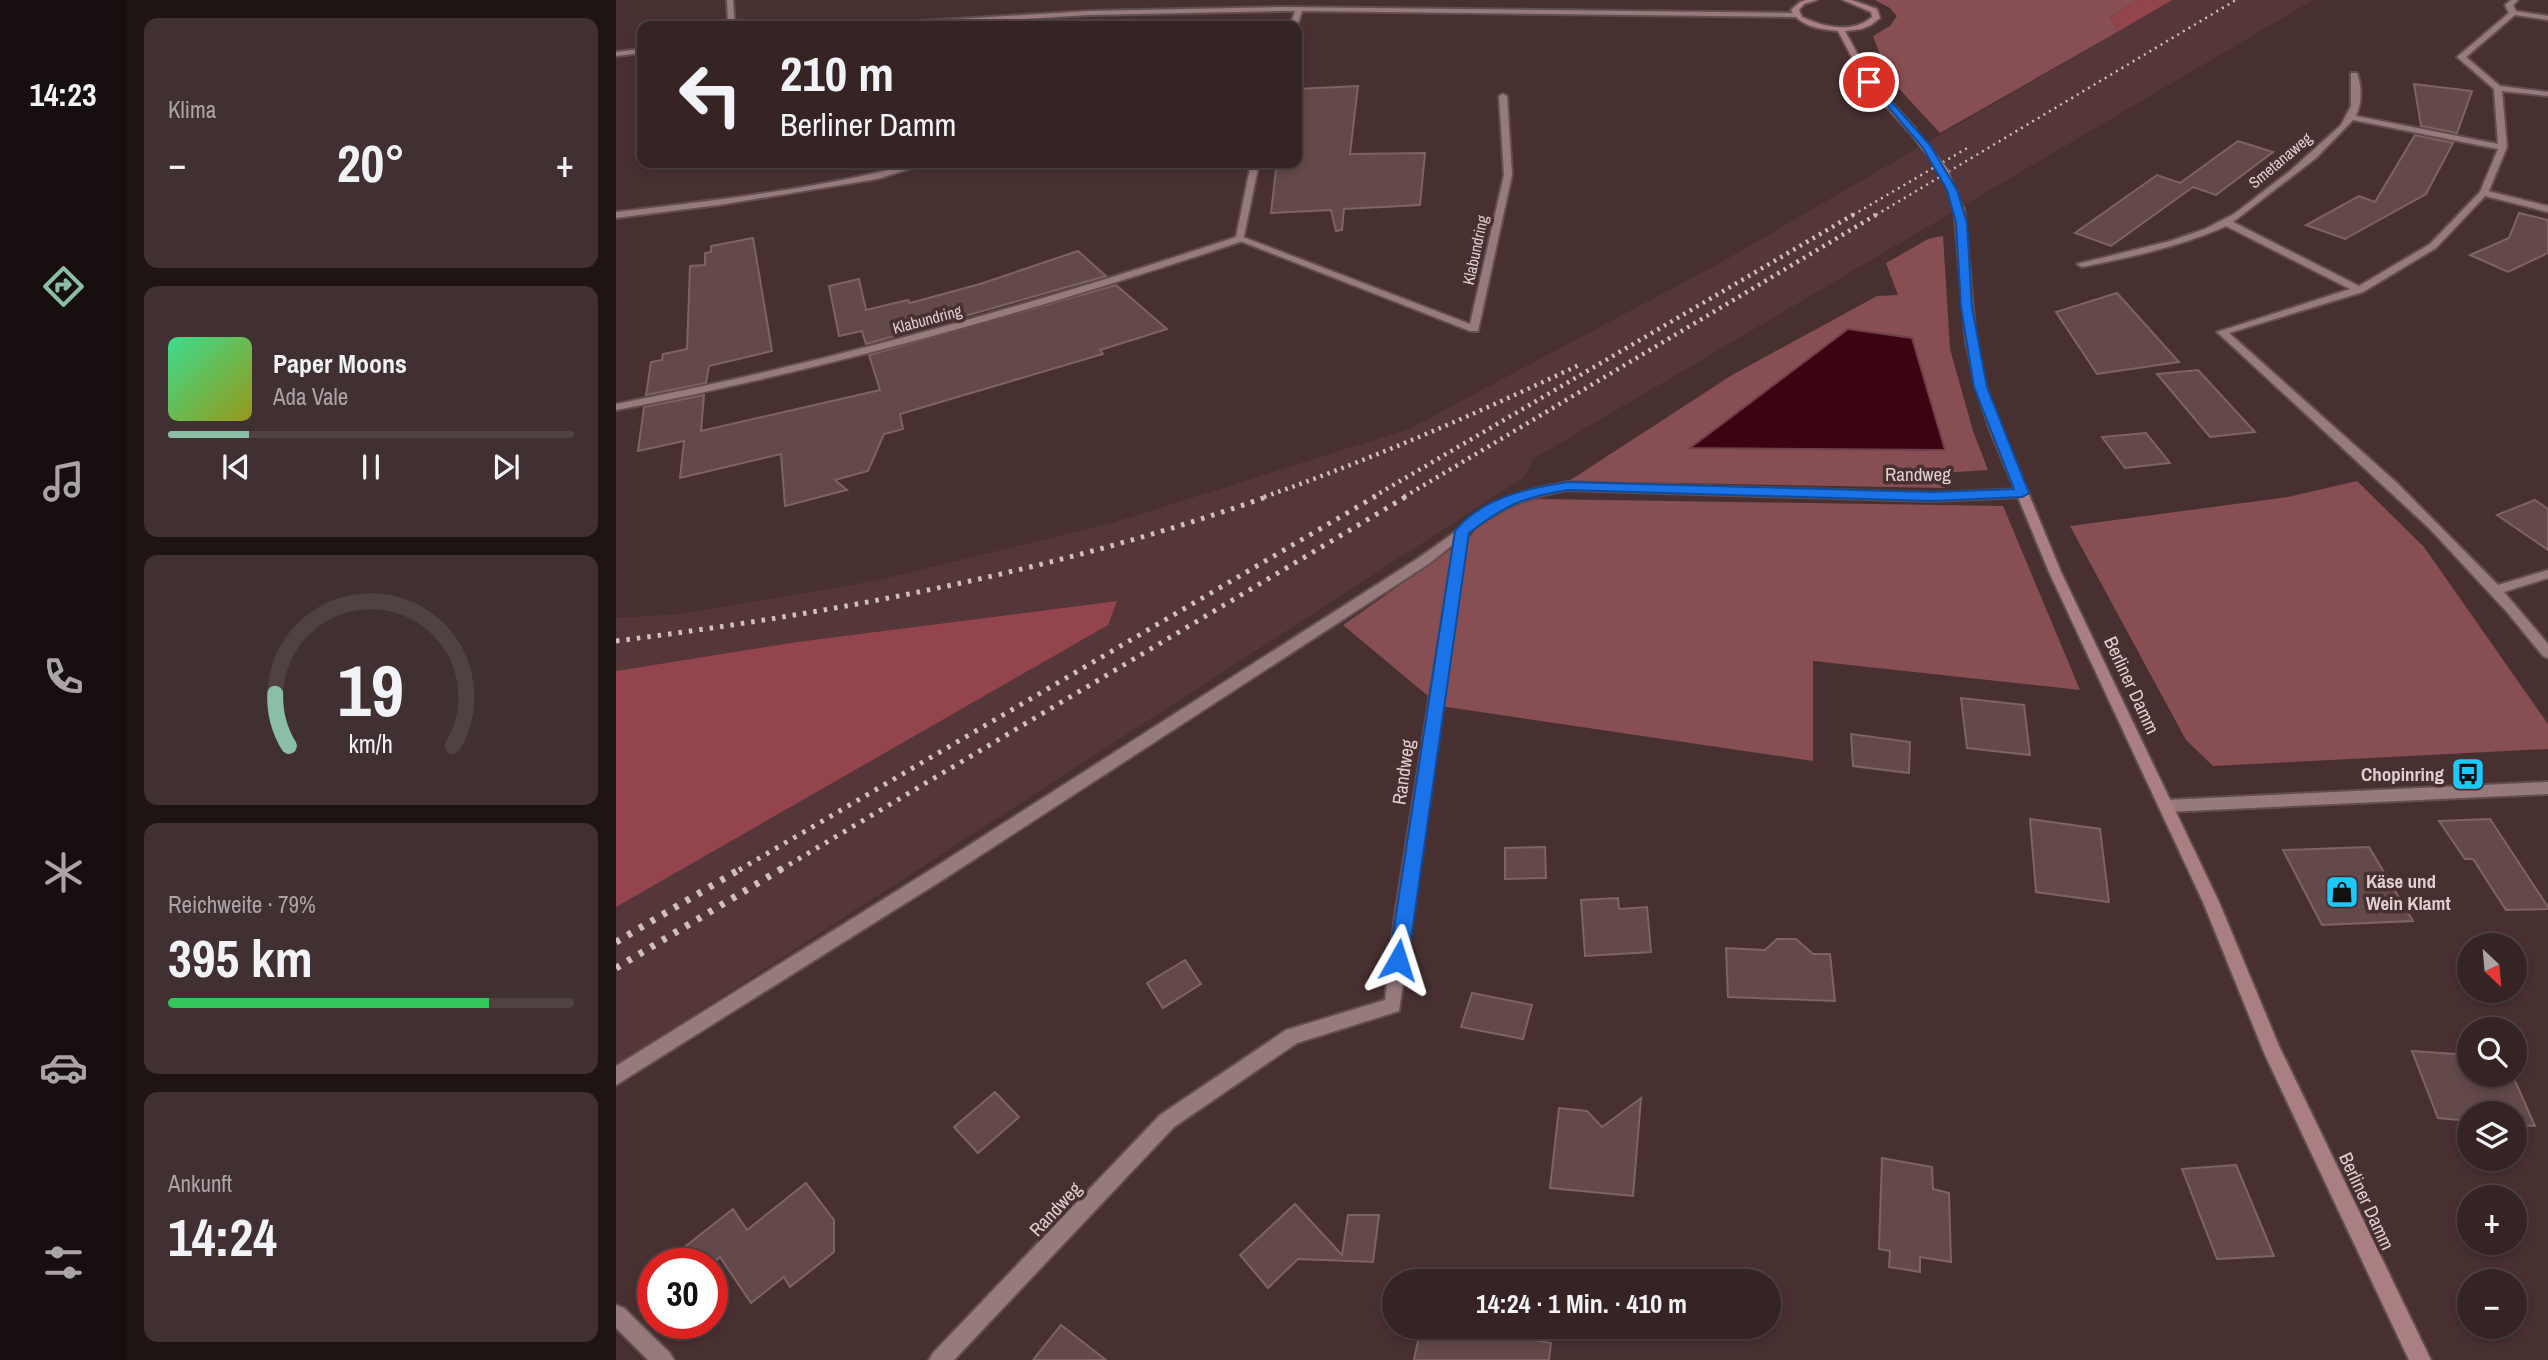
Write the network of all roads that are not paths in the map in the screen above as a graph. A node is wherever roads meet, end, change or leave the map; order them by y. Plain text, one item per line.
1 (730, 0) edge
2 (1814, 0) edge
3 (1846, 0) edge
4 (2515, 0) edge
5 (1299, 9) junction
6 (2513, 13) junction
7 (1726, 15) junction
8 (1795, 15) junction
9 (1009, 17) junction
10 (2548, 18) edge
11 (732, 21) edge
12 (950, 21) edge
13 (1007, 21) edge
14 (1295, 21) edge
15 (1727, 25) dead end
16 (1840, 29) junction
17 (637, 52) edge
18 (616, 54) edge
19 (2354, 75) dead end
20 (2498, 88) junction
21 (2548, 94) edge
22 (1503, 96) dead end
23 (2351, 117) junction
24 (2503, 147) junction
25 (903, 168) edge
26 (1254, 168) edge
27 (2484, 193) junction
28 (2548, 209) edge
29 (616, 215) edge
30 (2226, 222) junction
31 (1240, 239) junction
32 (2082, 264) dead end
33 (2359, 290) junction
34 (616, 407) edge
35 (2022, 493) junction
36 (1462, 531) junction
37 (2548, 574) edge
38 (2498, 589) junction
39 (2548, 653) edge
40 (2548, 788) edge
41 (2166, 806) junction
42 (616, 1076) edge
43 (617, 1315) edge
44 (663, 1360) edge
45 (940, 1360) edge
46 (2420, 1360) edge

1 - 11 street
2 - 8 main road
3 - 16 main road
4 - 6 street
5 - 7 street
5 - 9 street
5 - 14 street
6 - 10 street
6 - 20 street
7 - 8 street
7 - 15 street
8 - 16 main road
9 - 12 street
9 - 13 street
16 - 35 main road, Berliner Damm, bridge
17 - 18 street
19 - 23 street
20 - 21 street
20 - 24 street
22 - 31 street, Klabundring
23 - 24 street
23 - 30 street, Smetanaweg
24 - 27 street
25 - 29 street
26 - 31 street
27 - 28 street
27 - 33 street
30 - 32 street, Smetanaweg
30 - 33 street
31 - 34 street, Klabundring
33 - 38 street
35 - 36 street, Randweg
35 - 41 main road, Berliner Damm
36 - 42 street
36 - 45 street, Randweg
37 - 38 street
38 - 39 street
40 - 41 street
41 - 46 main road, Berliner Damm
43 - 44 street

